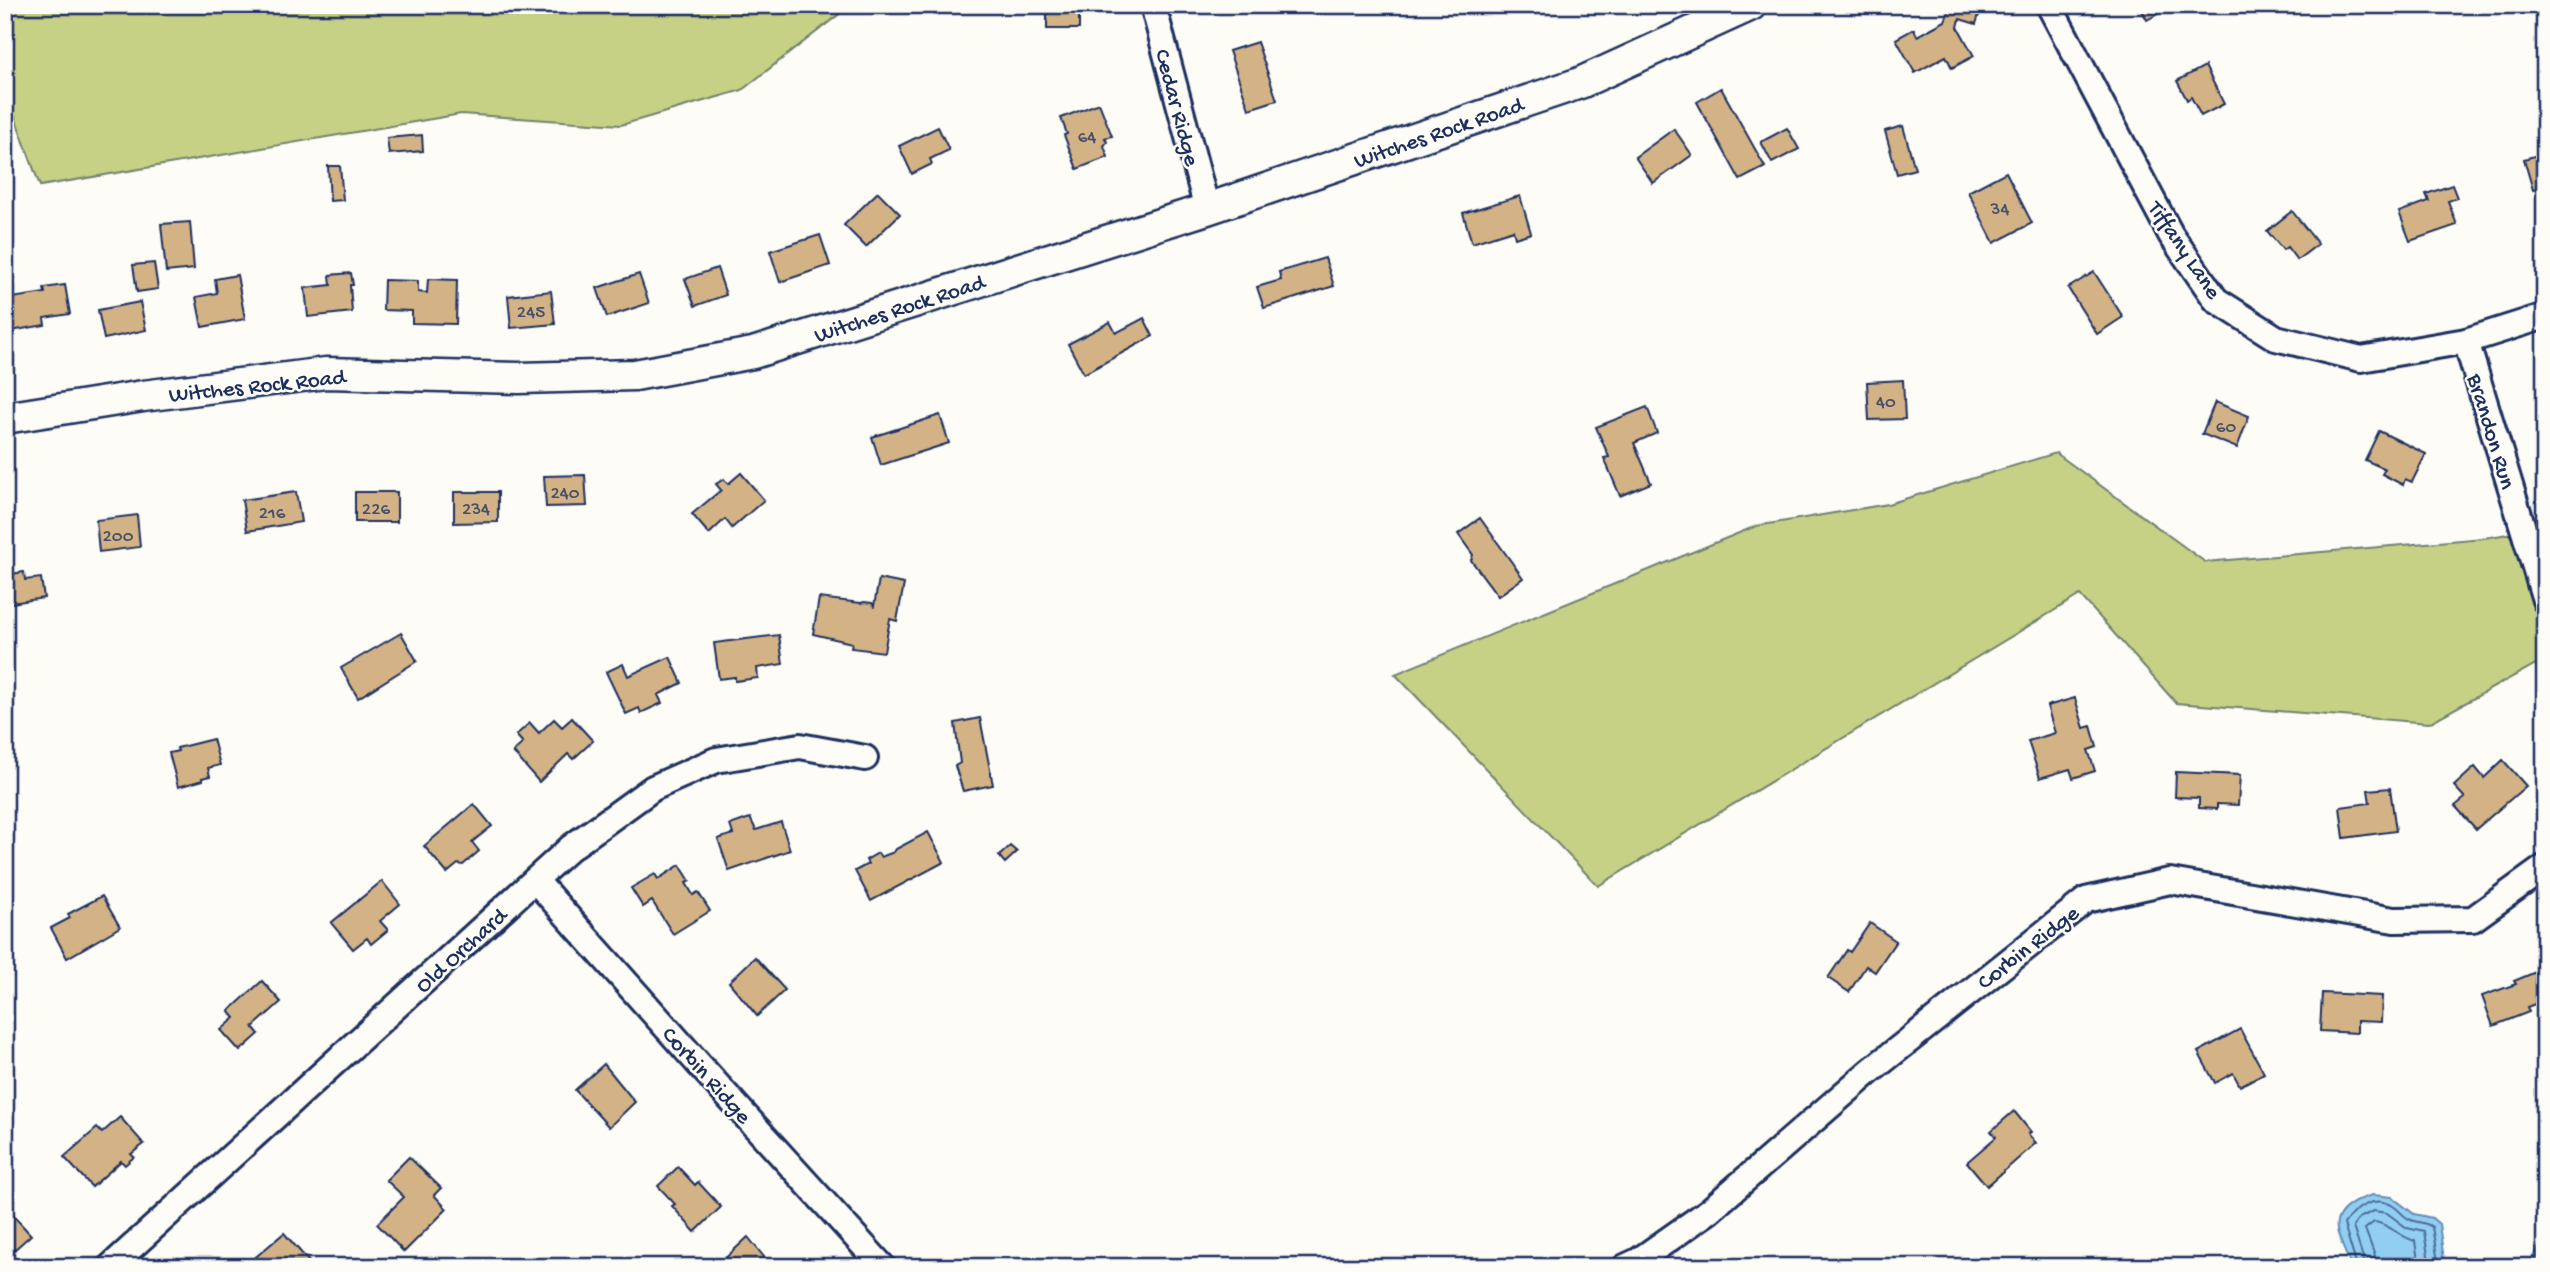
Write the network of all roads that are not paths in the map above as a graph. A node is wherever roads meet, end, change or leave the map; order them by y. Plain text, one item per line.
1 (1153, 5) edge
2 (1751, 5) edge
3 (2049, 5) edge
4 (1207, 209) junction
5 (2545, 316) edge
6 (2466, 341) junction
7 (5, 418) edge
8 (2545, 600) edge
9 (865, 758) dead end
10 (2545, 867) edge
11 (535, 880) junction
12 (110, 1267) edge
13 (883, 1267) edge
14 (1625, 1267) edge

1 - 4 street, Cedar Ridge
2 - 4 street, Witches Rock Road
3 - 6 street, Tiffany Lane
4 - 7 street, Witches Rock Road
5 - 6 street, Tiffany Lane
6 - 8 street, Brandon Run
9 - 11 street, Old Orchard
10 - 14 street, Corbin Ridge
11 - 12 street, Old Orchard
11 - 13 street, Corbin Ridge

